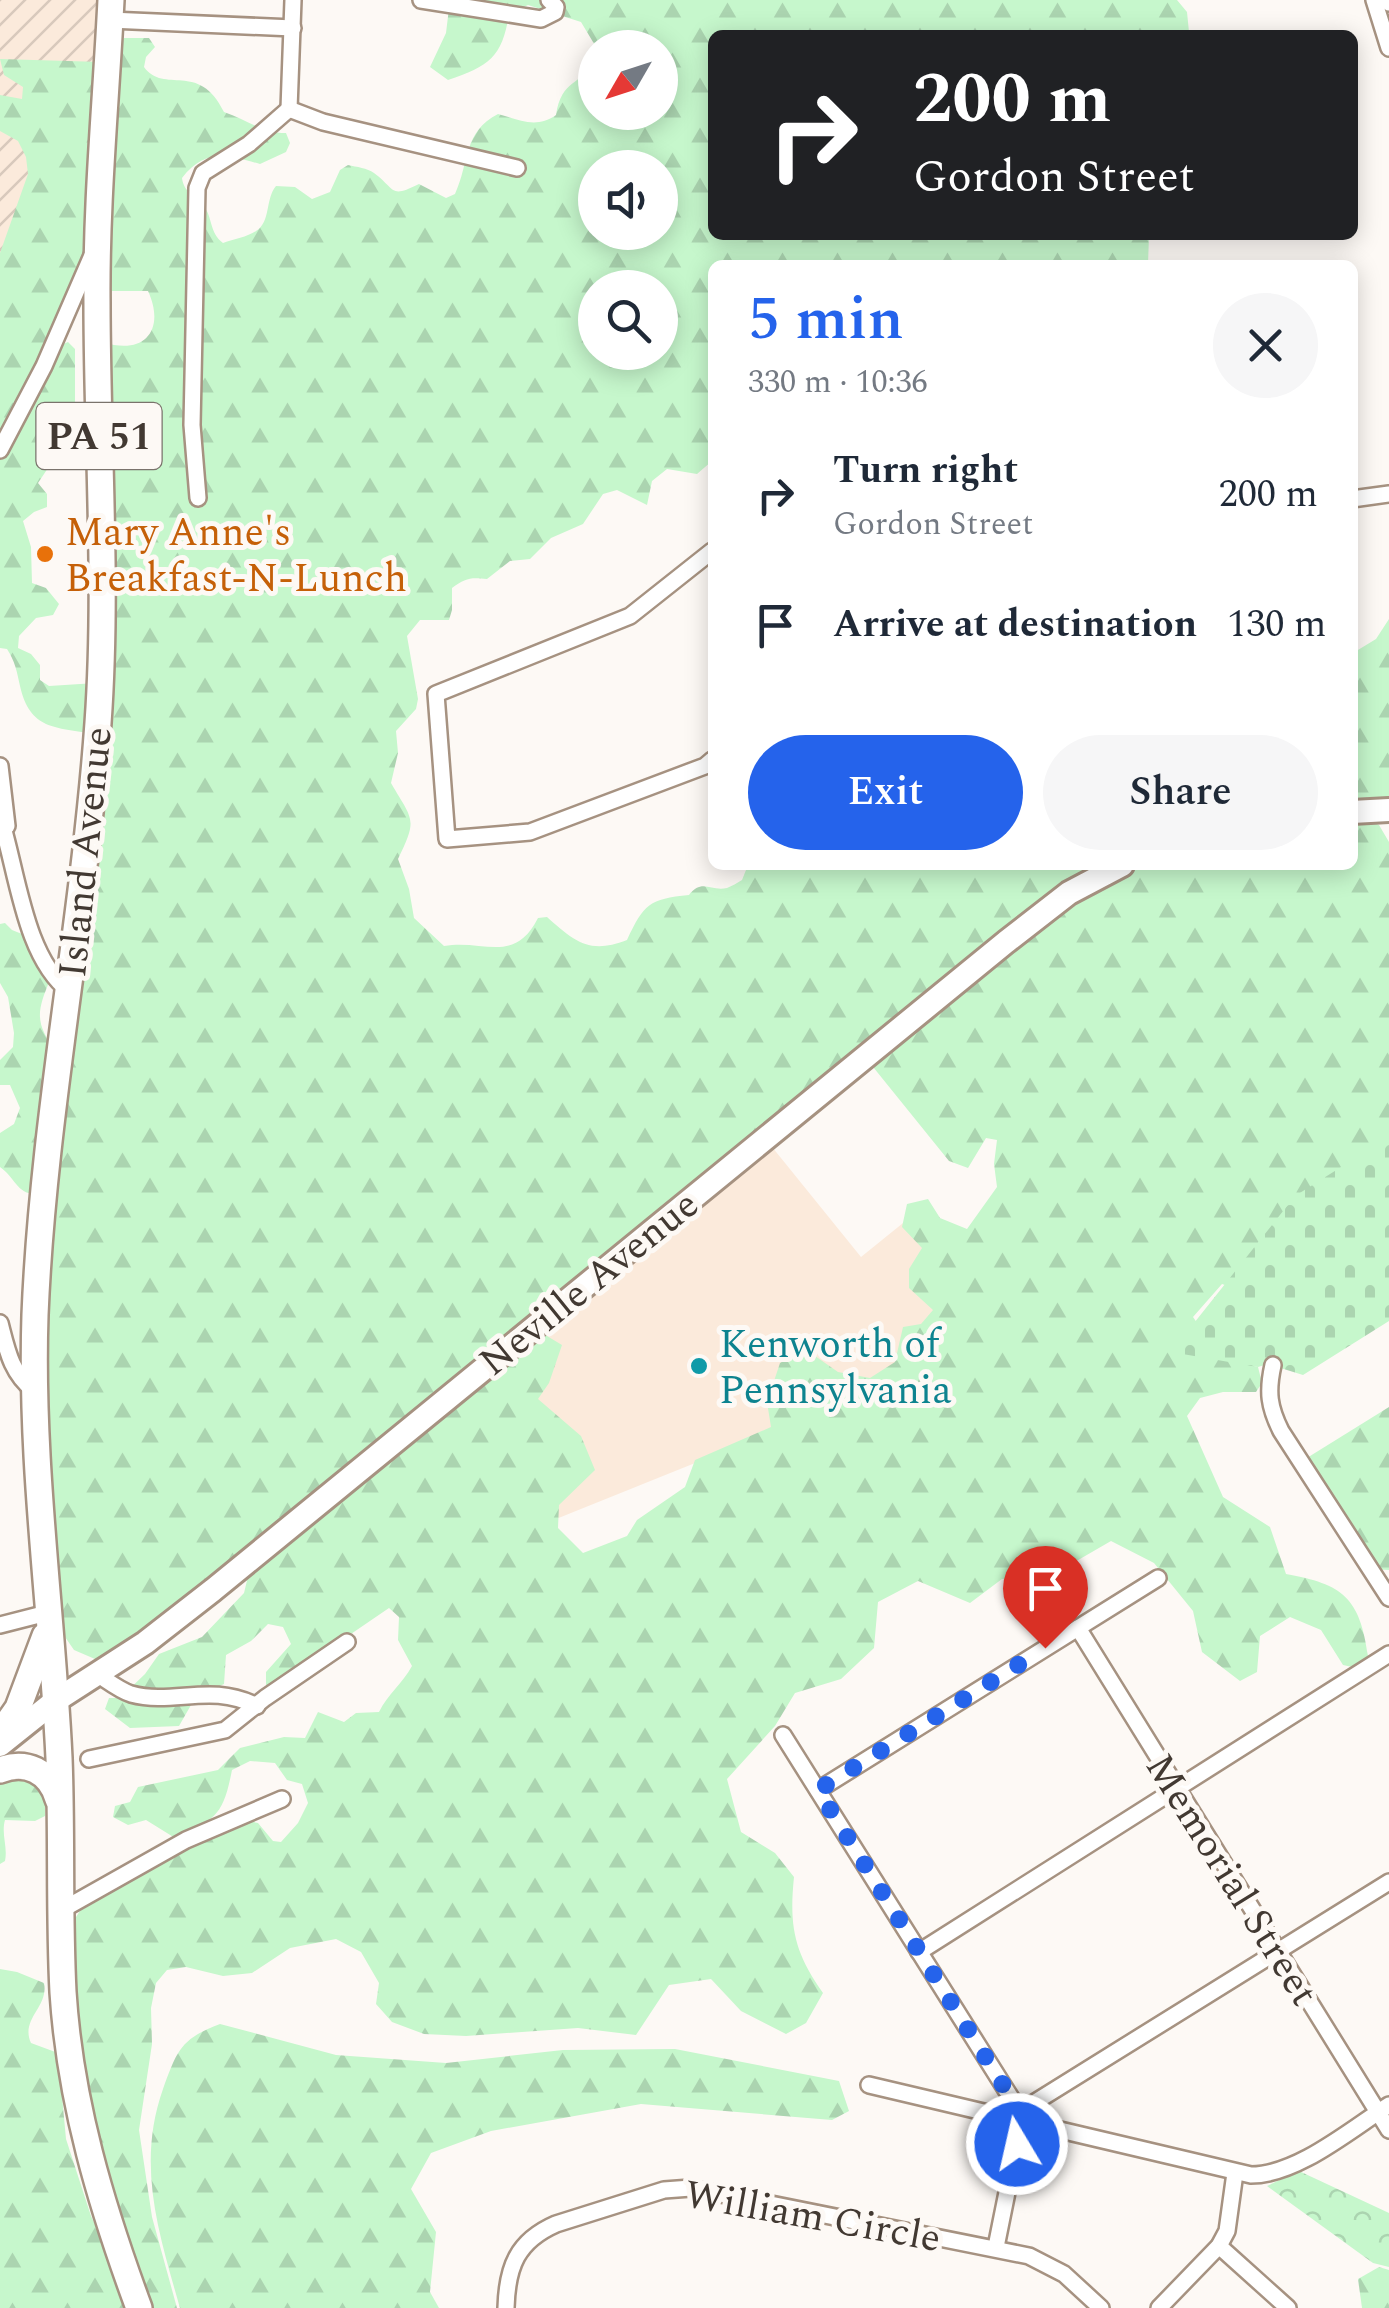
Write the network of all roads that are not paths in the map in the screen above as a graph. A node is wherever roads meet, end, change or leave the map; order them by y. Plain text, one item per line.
1 (294, 0) edge
2 (421, 0) edge
3 (1374, 0) edge
4 (552, 3) edge
5 (110, 10) edge
6 (293, 28) junction
7 (1389, 48) edge
8 (289, 108) junction
9 (517, 168) dead end
10 (97, 245) junction
11 (0, 450) edge
12 (1389, 494) edge
13 (198, 498) dead end
14 (1358, 498) edge
15 (708, 553) edge
16 (708, 763) edge
17 (0, 766) edge
18 (1389, 810) edge
19 (1358, 812) edge
20 (0, 817) edge
21 (9, 844) junction
22 (1113, 870) edge
23 (69, 991) junction
24 (0, 1323) edge
25 (1273, 1365) dead end
26 (34, 1391) junction
27 (1158, 1578) dead end
28 (1389, 1598) edge
29 (48, 1620) junction
30 (0, 1624) edge
31 (1078, 1628) junction
32 (347, 1642) dead end
33 (1389, 1654) edge
34 (96, 1674) junction
35 (55, 1701) junction
36 (257, 1706) junction
37 (0, 1734) edge
38 (783, 1735) dead end
39 (0, 1744) edge
40 (90, 1759) dead end
41 (0, 1761) edge
42 (0, 1770) edge
43 (1177, 1789) junction
44 (818, 1790) junction
45 (282, 1799) dead end
46 (61, 1812) junction
47 (1389, 1882) edge
48 (60, 1910) junction
49 (1278, 1951) junction
50 (919, 1952) junction
51 (868, 2085) dead end
52 (1383, 2109) edge
53 (1021, 2123) junction
54 (1389, 2130) edge
55 (1236, 2173) junction
56 (1219, 2246) junction
57 (996, 2247) junction
58 (139, 2308) edge
59 (506, 2308) edge
60 (1101, 2308) edge
61 (1160, 2308) edge
62 (1288, 2308) edge

1 - 6 street
2 - 4 street
3 - 7 street
5 - 6 street
5 - 10 main road, Island Avenue / PA 51
6 - 8 street
8 - 9 street
8 - 13 street
10 - 11 street
10 - 23 main road, Island Avenue / PA 51
12 - 14 street
15 - 16 street
17 - 21 street
18 - 19 street
20 - 21 street
21 - 23 street
22 - 34 street, Neville Avenue
23 - 26 main road, Island Avenue / PA 51
24 - 26 street
25 - 28 street
26 - 29 main road, Island Avenue / PA 51
27 - 31 street
29 - 30 street
29 - 35 main road, Island Avenue / PA 51
29 - 37 main road
31 - 43 street, Memorial Street
31 - 44 street
32 - 36 street
33 - 43 street
34 - 35 street, Neville Avenue
34 - 36 street
35 - 39 street
35 - 41 street
35 - 46 main road, PA 51
36 - 40 street
38 - 44 street
42 - 46 main road
43 - 49 street, Memorial Street
43 - 50 street
44 - 50 street
45 - 48 street
46 - 48 main road, PA 51
47 - 49 street
48 - 58 main road, PA 51
49 - 52 street, Memorial Street
49 - 53 street
50 - 53 street
51 - 53 street
52 - 54 street, Memorial Street
52 - 55 street
53 - 55 street
53 - 57 street
55 - 56 street
56 - 61 street
56 - 62 street
57 - 59 street, William Circle
57 - 60 street, William Circle

